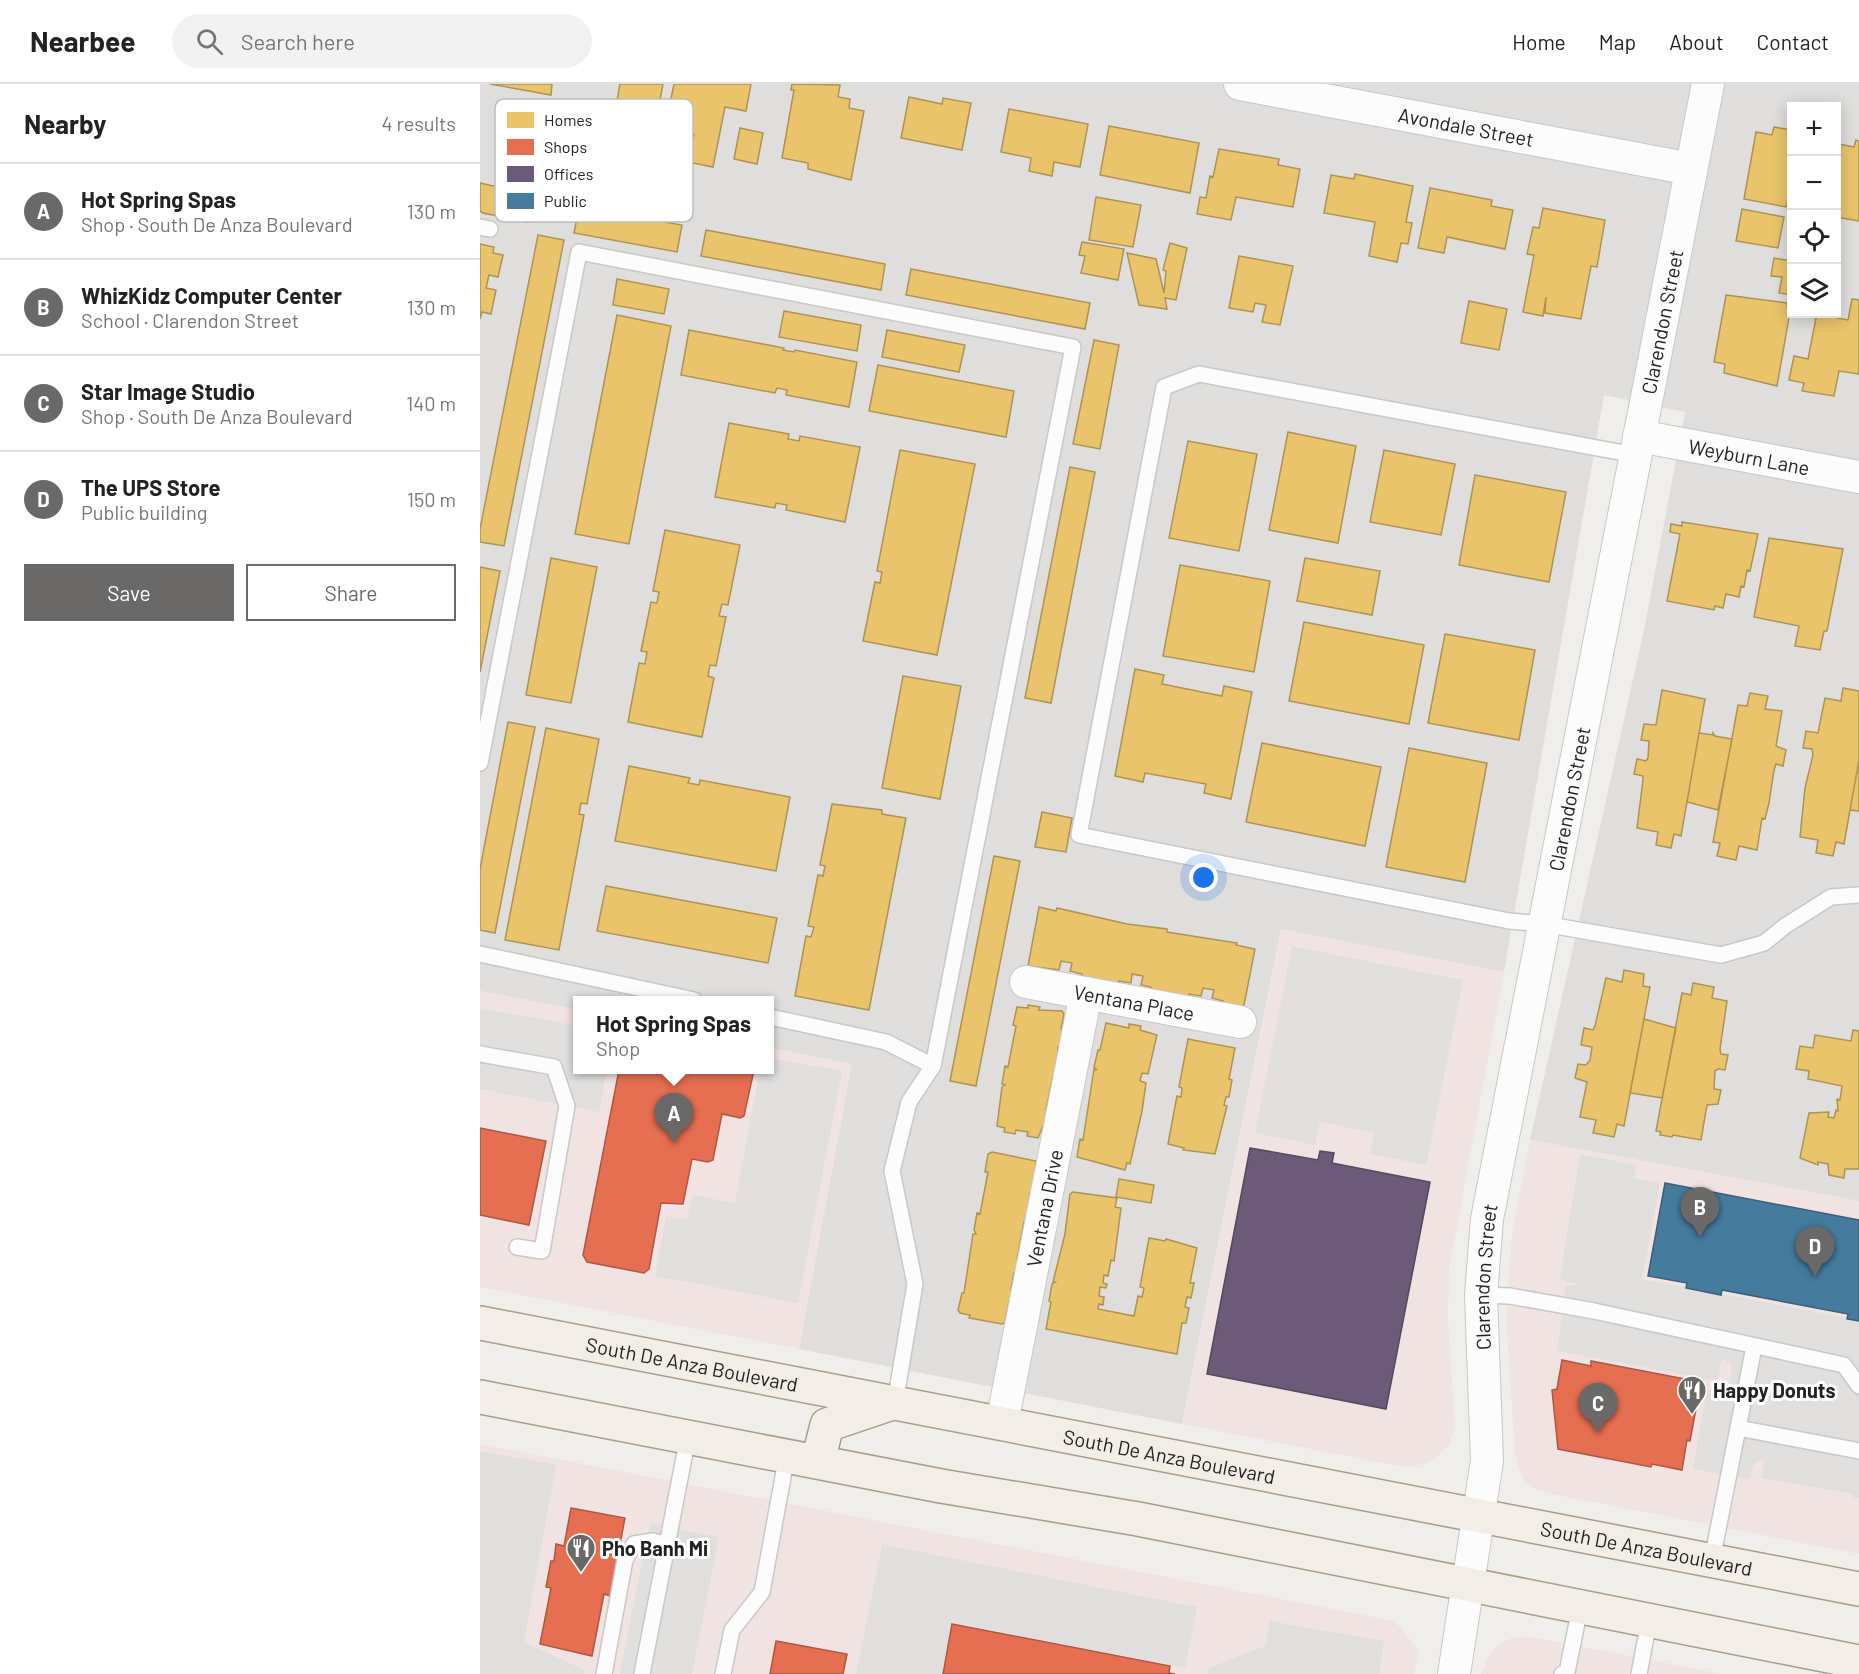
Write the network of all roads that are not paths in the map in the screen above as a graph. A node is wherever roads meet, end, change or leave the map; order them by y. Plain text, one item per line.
1 (1240, 84) edge
2 (1708, 84) edge
3 (1691, 169) junction
4 (1637, 446) junction
5 (1859, 477) edge
6 (480, 763) edge
7 (1859, 895) edge
8 (1544, 924) junction
9 (480, 954) edge
10 (1026, 982) dead end
11 (1086, 993) junction
12 (675, 996) edge
13 (774, 1018) edge
14 (1240, 1022) dead end
15 (480, 1054) edge
16 (933, 1066) junction
17 (517, 1247) dead end
18 (1481, 1295) junction
19 (480, 1323) edge
20 (1754, 1347) junction
21 (1859, 1386) edge
22 (480, 1397) edge
23 (895, 1402) junction
24 (1002, 1423) junction
25 (1738, 1428) junction
26 (688, 1437) junction
27 (1859, 1451) edge
28 (802, 1458) junction
29 (1479, 1517) junction
30 (667, 1545) junction
31 (1712, 1560) junction
32 (1470, 1587) junction
33 (1859, 1589) edge
34 (1580, 1608) junction
35 (1649, 1621) junction
36 (1859, 1662) edge
37 (604, 1674) edge
38 (642, 1674) edge
39 (723, 1674) edge
40 (1454, 1674) edge
41 (1568, 1674) edge
42 (1639, 1674) edge

1 - 3 street, Avondale Street
2 - 3 street, Clarendon Street
3 - 4 street, Clarendon Street
4 - 5 street, Weyburn Lane
4 - 8 street, Clarendon Street
4 - 8 lane
6 - 16 lane
7 - 8 lane
8 - 18 street, Clarendon Street
9 - 12 lane
10 - 11 street, Ventana Place
11 - 14 street, Ventana Place
11 - 24 street, Ventana Drive
13 - 16 lane
15 - 17 lane
16 - 23 lane
18 - 20 lane
18 - 29 street, Clarendon Street
19 - 23 main road, South De Anza Boulevard
20 - 21 lane
20 - 25 lane
22 - 26 main road
23 - 24 main road, South De Anza Boulevard
23 - 28 main road
24 - 29 main road, South De Anza Boulevard
25 - 27 lane
25 - 31 lane
26 - 28 main road
26 - 30 lane
28 - 32 main road
28 - 39 lane
29 - 31 main road, South De Anza Boulevard
29 - 32 street, Clarendon Street
30 - 37 lane
30 - 38 lane
31 - 33 main road, South De Anza Boulevard
32 - 34 main road
32 - 40 street, Clarendon Street
34 - 35 main road
34 - 41 lane
35 - 36 main road
35 - 42 lane

